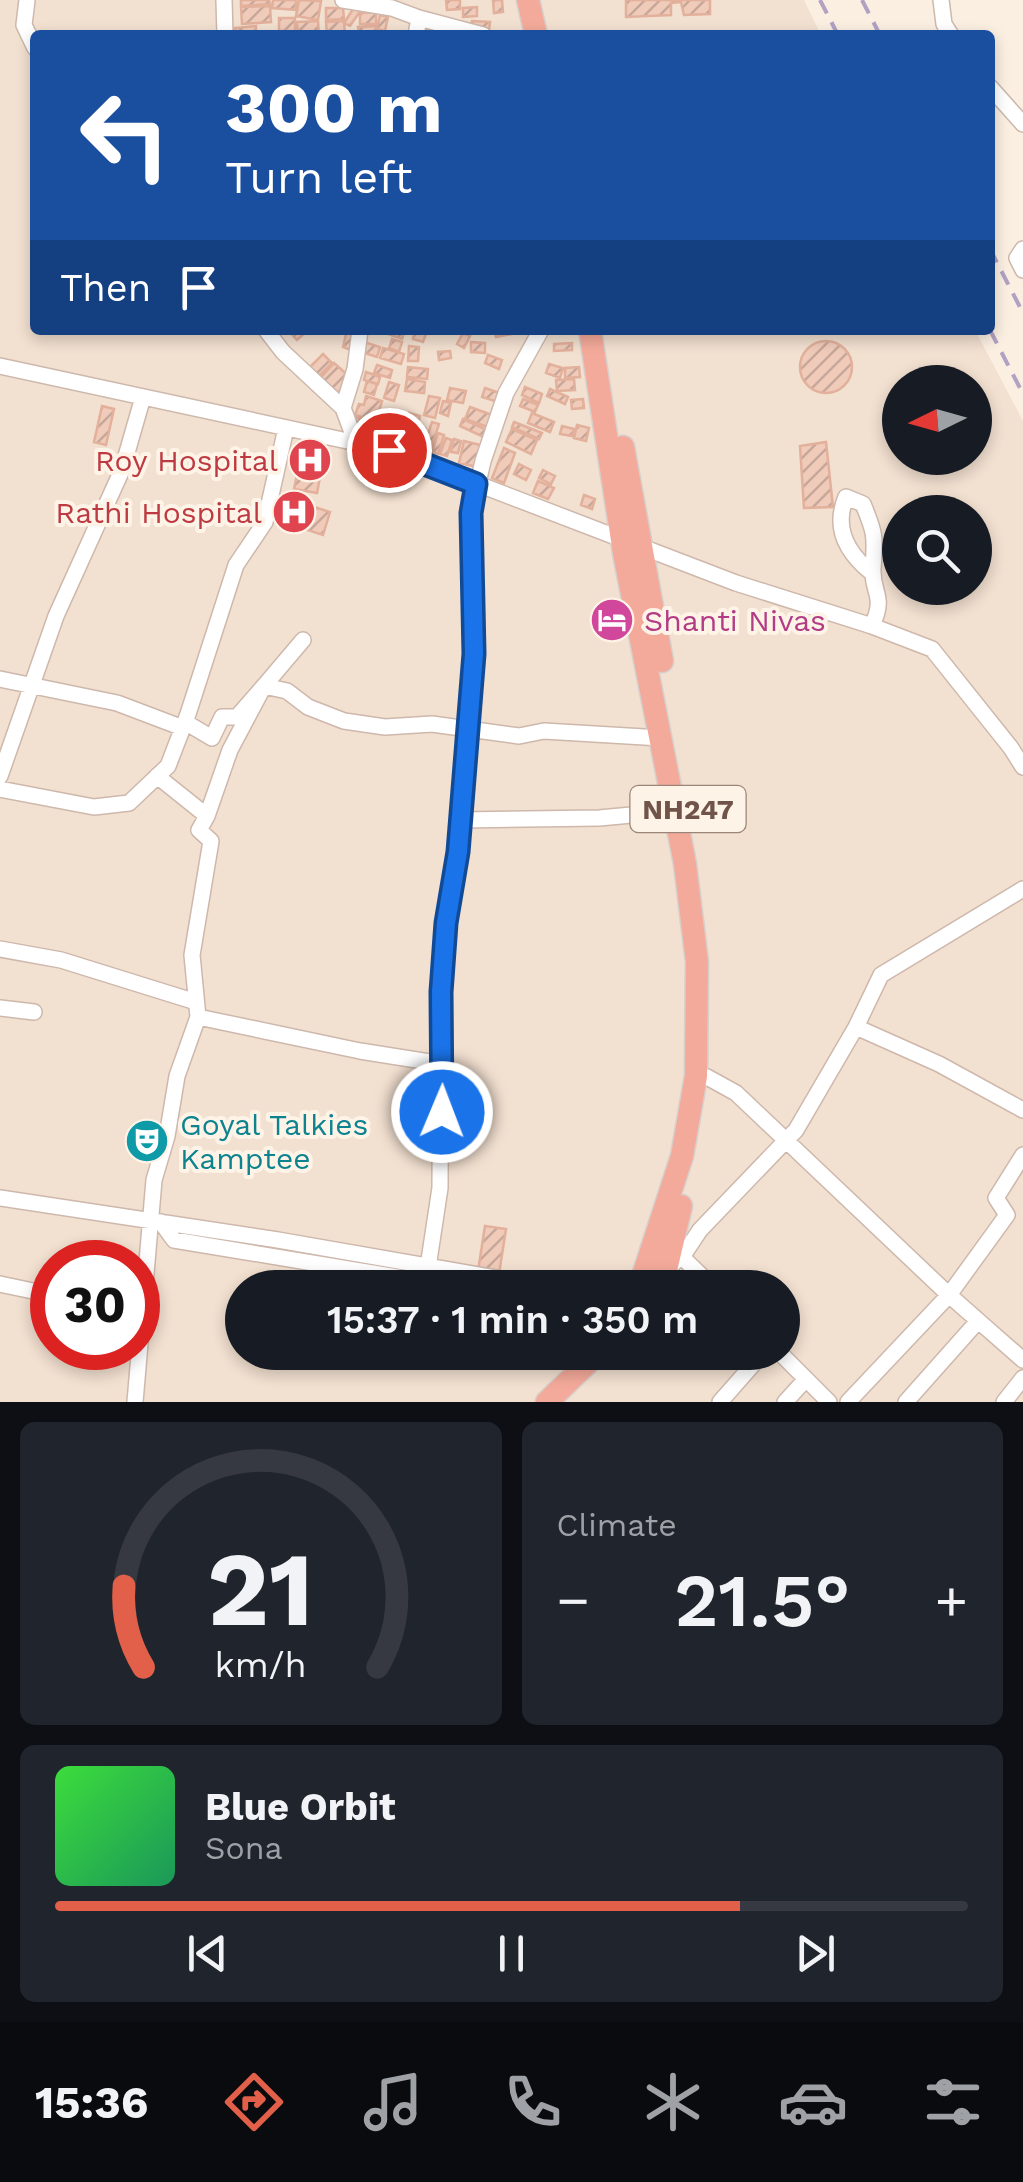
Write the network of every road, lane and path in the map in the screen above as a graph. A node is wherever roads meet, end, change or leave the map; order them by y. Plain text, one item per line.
1 (27, 0) edge
2 (224, 0) edge
3 (343, 0) edge
4 (528, 0) edge
5 (542, 0) edge
6 (942, 0) edge
7 (419, 18) junction
8 (226, 30) edge
9 (417, 30) edge
10 (464, 30) edge
11 (535, 30) edge
12 (547, 30) edge
13 (948, 30) edge
14 (30, 38) edge
15 (995, 92) edge
16 (1023, 124) edge
17 (1023, 249) edge
18 (1023, 270) edge
19 (270, 335) edge
20 (359, 335) edge
21 (538, 335) edge
22 (591, 335) edge
23 (603, 335) edge
24 (0, 366) edge
25 (143, 397) junction
26 (342, 408) junction
27 (286, 428) junction
28 (356, 444) junction
29 (476, 484) junction
30 (631, 543) junction
31 (872, 573) dead end
32 (872, 626) junction
33 (302, 640) dead end
34 (0, 679) edge
35 (31, 684) junction
36 (264, 686) junction
37 (184, 725) junction
38 (466, 731) junction
39 (669, 751) junction
40 (1023, 767) edge
41 (0, 776) edge
42 (156, 776) junction
43 (0, 789) edge
44 (675, 812) junction
45 (207, 816) junction
46 (460, 820) junction
47 (1023, 889) edge
48 (0, 949) edge
49 (0, 1008) edge
50 (197, 1010) junction
51 (34, 1012) dead end
52 (856, 1027) junction
53 (442, 1064) junction
54 (702, 1077) junction
55 (1023, 1110) edge
56 (786, 1139) junction
57 (1023, 1156) edge
58 (0, 1198) edge
59 (156, 1221) junction
60 (152, 1240) edge
61 (428, 1267) junction
62 (355, 1270) edge
63 (446, 1270) edge
64 (659, 1270) edge
65 (663, 1270) edge
66 (0, 1284) edge
67 (30, 1290) edge
68 (948, 1295) junction
69 (978, 1321) junction
70 (1023, 1360) edge
71 (136, 1370) edge
72 (563, 1370) edge
73 (581, 1370) edge
74 (748, 1370) edge
75 (797, 1370) edge
76 (1023, 1378) edge
77 (806, 1379) junction
78 (134, 1402) edge
79 (532, 1402) edge
80 (548, 1402) edge
81 (720, 1402) edge
82 (785, 1402) edge
83 (829, 1402) edge
84 (848, 1402) edge
85 (906, 1402) edge
86 (1004, 1402) edge

1 - 14 street
2 - 8 street
3 - 7 street
4 - 11 highway
5 - 12 highway
6 - 13 street
7 - 9 street
7 - 10 street
15 - 16 street
17 - 18 street
19 - 26 street
20 - 26 street
21 - 29 street
22 - 30 highway, NH247
23 - 30 highway, NH247
24 - 25 street
25 - 27 street
25 - 35 street
26 - 28 street
27 - 28 street
27 - 37 street
28 - 29 street
29 - 30 street
29 - 38 street
30 - 32 street
30 - 39 highway, NH247
31 - 32 street
32 - 40 street
33 - 36 street
34 - 35 street
35 - 37 street
35 - 41 street
36 - 37 street
36 - 38 street
36 - 45 street
37 - 42 street
38 - 39 street
38 - 46 street
39 - 44 highway, NH247
39 - 54 highway, NH247
42 - 43 street
42 - 45 street
44 - 46 street
44 - 54 highway, NH247
45 - 50 street
46 - 53 street
47 - 52 street
48 - 50 street
49 - 51 street
50 - 53 street
50 - 59 street
52 - 55 street
52 - 56 street
53 - 61 street
54 - 56 street
54 - 64 highway, NH247
56 - 65 street
56 - 68 street
57 - 68 street
58 - 59 street
59 - 60 street
59 - 61 street
59 - 62 street
61 - 63 street
66 - 67 street
68 - 69 street
68 - 84 street
69 - 70 street
69 - 85 street
71 - 78 street
72 - 79 highway
73 - 80 highway
74 - 81 street
75 - 77 street
76 - 86 street
77 - 82 street
77 - 83 street

